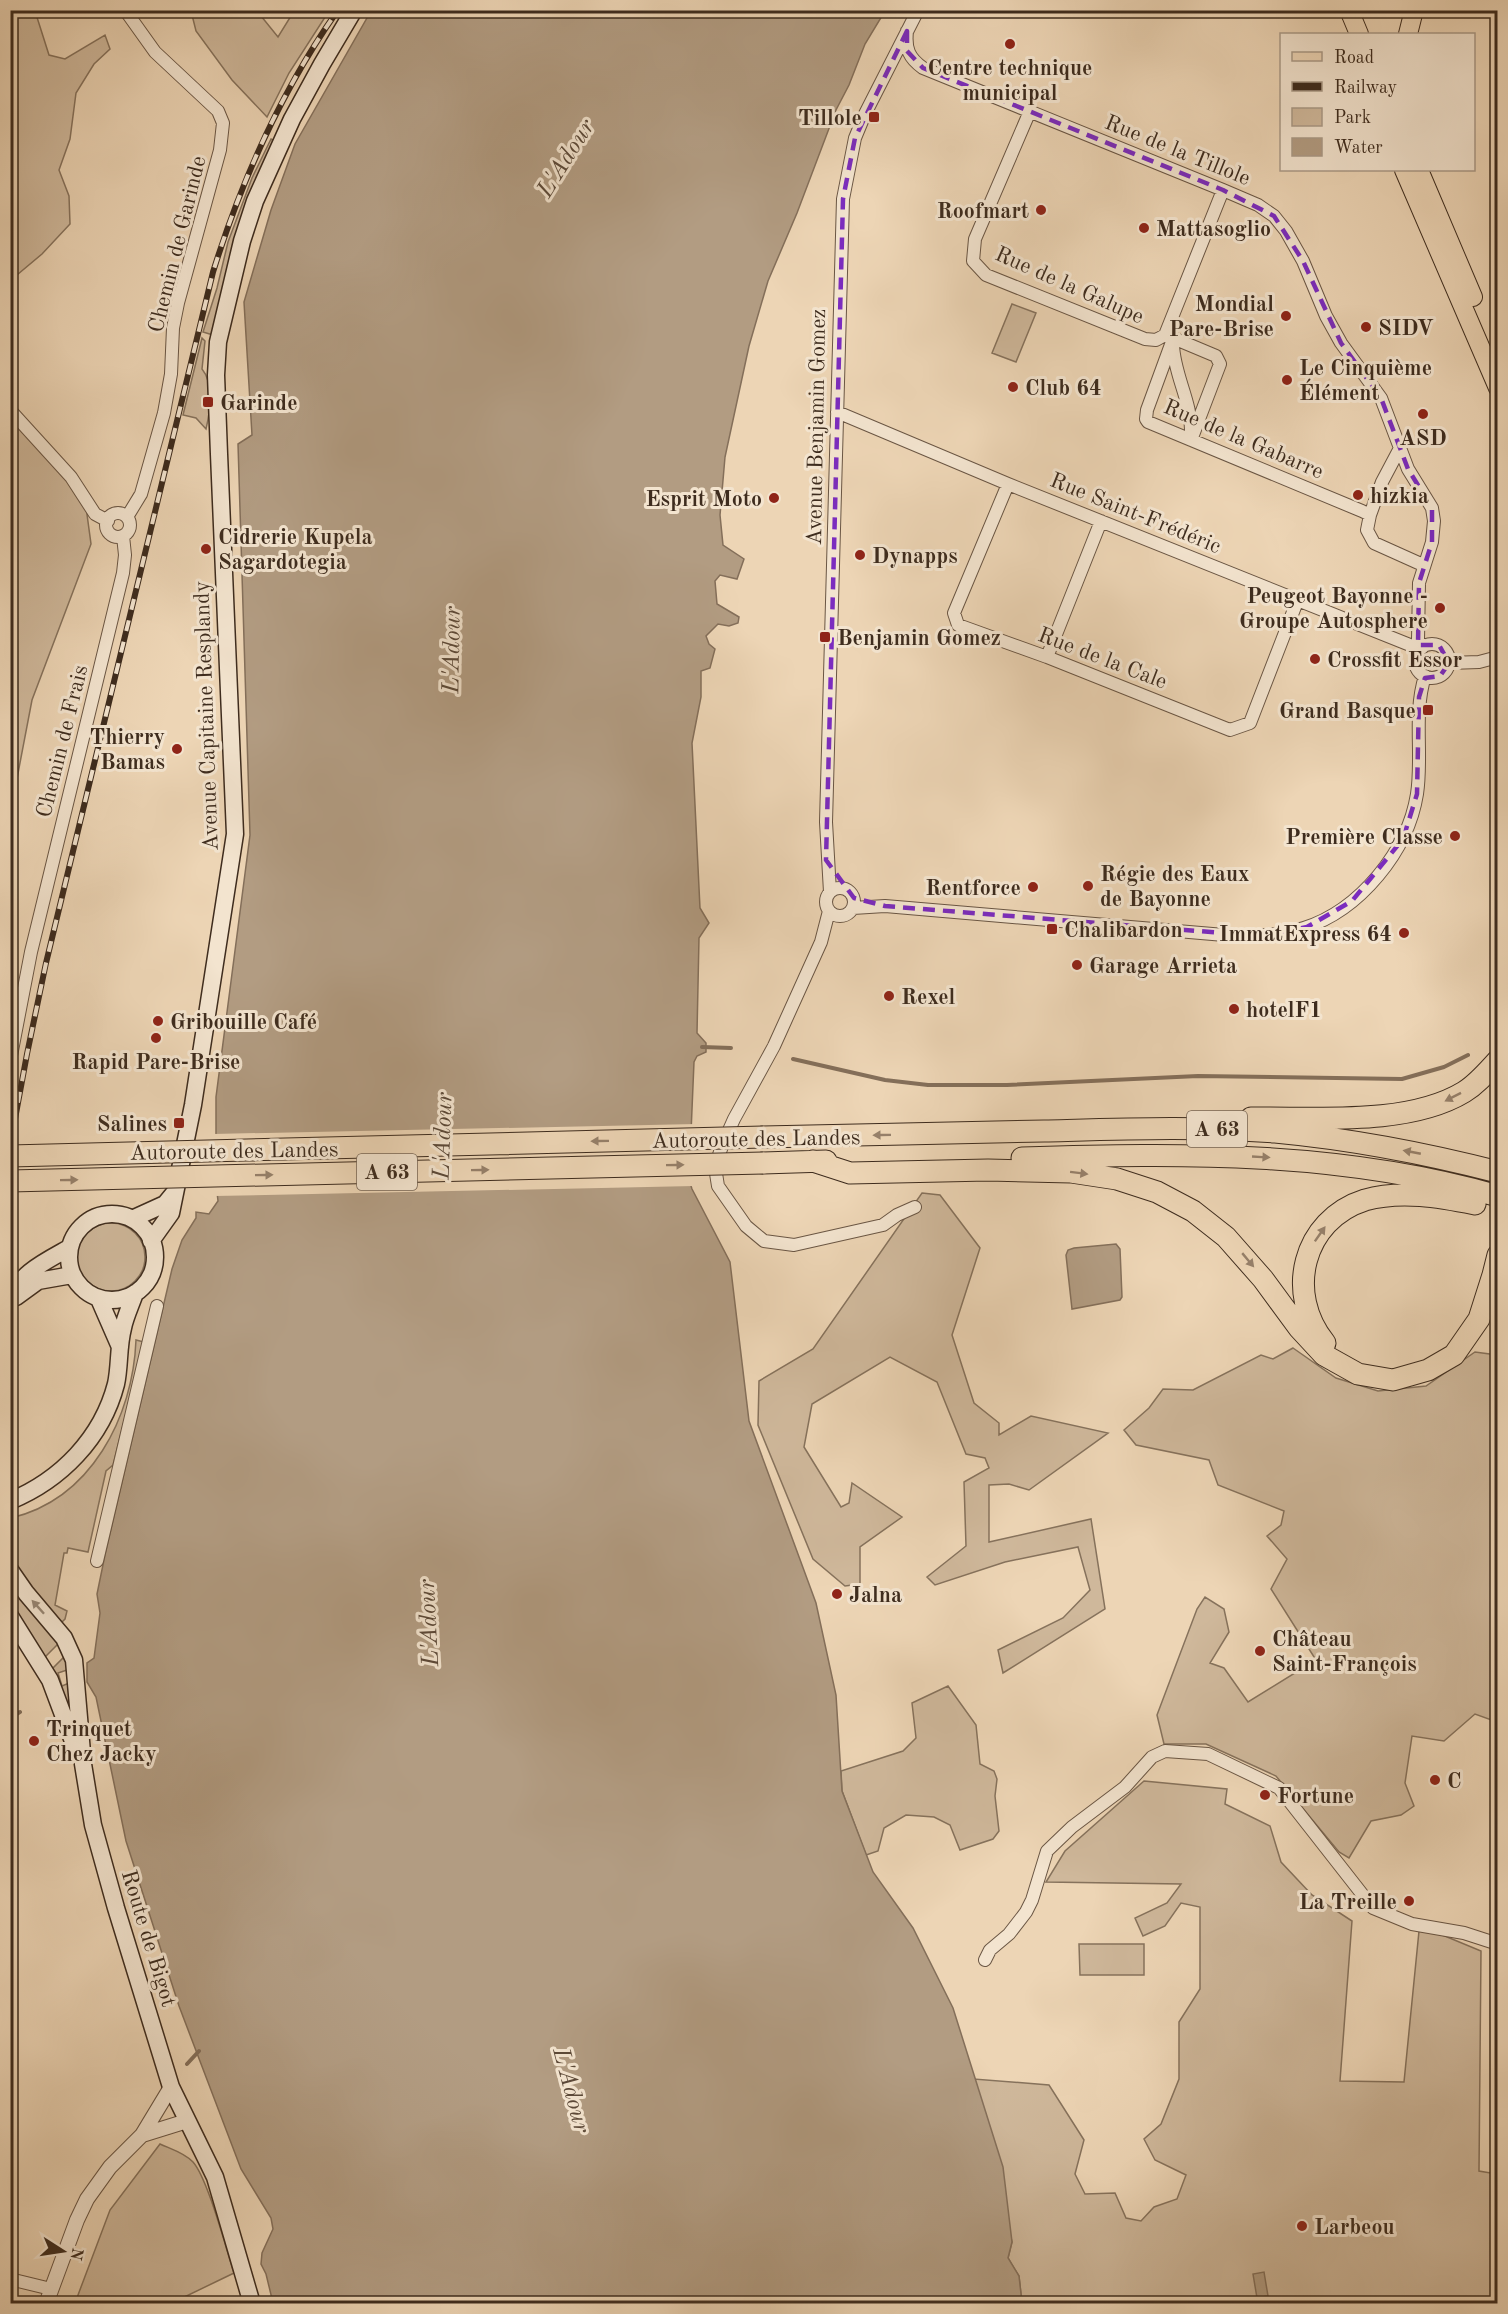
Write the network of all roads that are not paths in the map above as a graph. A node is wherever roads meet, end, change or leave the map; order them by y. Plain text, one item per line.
1 (125, 10) edge
2 (354, 10) edge
3 (918, 10) edge
4 (1338, 10) edge
5 (1349, 10) edge
6 (1414, 10) edge
7 (907, 31) junction
8 (1347, 33) edge
9 (1359, 33) edge
10 (1408, 33) edge
11 (1030, 111) junction
12 (1404, 171) edge
13 (1419, 171) edge
14 (1223, 190) junction
15 (1169, 337) junction
16 (1497, 357) edge
17 (1497, 388) edge
18 (10, 410) edge
19 (837, 412) junction
20 (1191, 440) junction
21 (1400, 448) junction
22 (1008, 484) junction
23 (1370, 515) junction
24 (127, 517) junction
25 (108, 521) junction
26 (1101, 521) junction
27 (123, 536) junction
28 (1424, 566) junction
29 (1298, 599) junction
30 (1425, 647) junction
31 (1047, 657) junction
32 (1497, 657) edge
33 (1449, 663) junction
34 (1425, 676) junction
35 (826, 860) junction
36 (844, 888) junction
37 (830, 892) junction
38 (854, 903) junction
39 (829, 911) junction
40 (841, 916) junction
41 (821, 942) junction
42 (1497, 1060) edge
43 (10, 1061) edge
44 (940, 1134) junction
45 (10, 1156) edge
46 (813, 1161) junction
47 (1493, 1171) edge
48 (10, 1181) edge
49 (174, 1193) junction
50 (1490, 1201) edge
51 (915, 1207) dead end
52 (132, 1219) junction
53 (151, 1241) junction
54 (69, 1248) junction
55 (1497, 1256) edge
56 (72, 1275) junction
57 (135, 1293) junction
58 (99, 1299) junction
59 (10, 1301) edge
60 (157, 1306) dead end
61 (120, 1347) junction
62 (1358, 1374) junction
63 (10, 1501) edge
64 (97, 1561) dead end
65 (10, 1570) edge
66 (10, 1616) edge
67 (83, 1764) junction
68 (1497, 1944) edge
69 (985, 1960) dead end
70 (171, 2087) junction
71 (188, 2121) junction
72 (142, 2135) junction
73 (10, 2279) edge
74 (51, 2289) junction
75 (46, 2304) edge
76 (252, 2304) edge

1 - 24 street, Chemin de Garinde
2 - 49 main road, Avenue Capitaine Resplandy
3 - 7 street, Avenue Benjamin Gomez
4 - 8 main road
5 - 9 main road
6 - 10 main road
7 - 11 street, Rue de la Tillole
7 - 19 street, Avenue Benjamin Gomez
11 - 14 street, Rue de la Tillole
11 - 15 street, Rue de la Galupe
12 - 17 main road
13 - 16 main road
14 - 15 street
14 - 21 street, Rue de la Tillole
15 - 20 street
15 - 20 street, Rue de la Gabarre
15 - 20 street, Rue de la Galupe
18 - 25 street
19 - 22 street, Rue Saint-Frédéric
19 - 35 street, Avenue Benjamin Gomez
20 - 23 street, Rue de la Gabarre
21 - 23 street
21 - 28 street, Rue de la Tillole
22 - 26 street, Rue Saint-Frédéric
22 - 31 street, Rue de la Cale
23 - 28 street
24 - 25 street
24 - 27 street, Chemin de Frais
25 - 27 street
26 - 29 street, Rue Saint-Frédéric
26 - 31 street
27 - 43 street, Chemin de Frais
28 - 30 street, Rue de la Tillole
29 - 30 street, Rue Saint-Frédéric
29 - 31 street, Rue de la Cale
30 - 33 street
30 - 34 street
32 - 33 street
33 - 34 street
34 - 38 street
35 - 36 street
35 - 37 street, Avenue Benjamin Gomez
36 - 37 street
36 - 38 street
37 - 39 street
38 - 40 street
39 - 40 street
39 - 41 street
40 - 41 street
41 - 51 street
42 -> 44 highway
44 -> 45 highway, Autoroute des Landes / A 63, bridge
47 -> 44 highway, Autoroute des Landes / A 63
48 -> 46 highway, Autoroute des Landes / A 63, bridge
46 -> 50 highway, Autoroute des Landes / A 63
46 -> 62 highway
49 - 52 main road
49 - 53 main road, Avenue Capitaine Resplandy
62 -> 50 highway
52 - 53 main road
52 - 54 main road
53 - 57 main road
54 - 56 main road
54 - 59 main road
55 - 62 highway
56 - 58 main road
56 - 59 main road
57 - 58 main road
57 - 61 main road
58 - 61 main road
60 - 64 street
61 - 63 main road
67 -> 65 main road, Route de Bigot
66 - 67 main road, Route de Bigot
67 - 70 main road, Route de Bigot
68 - 69 street
70 - 71 main road, Route de Bigot
70 - 72 street
71 - 72 street
71 - 76 main road, Route de Bigot
72 - 74 street
73 - 74 street
74 - 75 street

